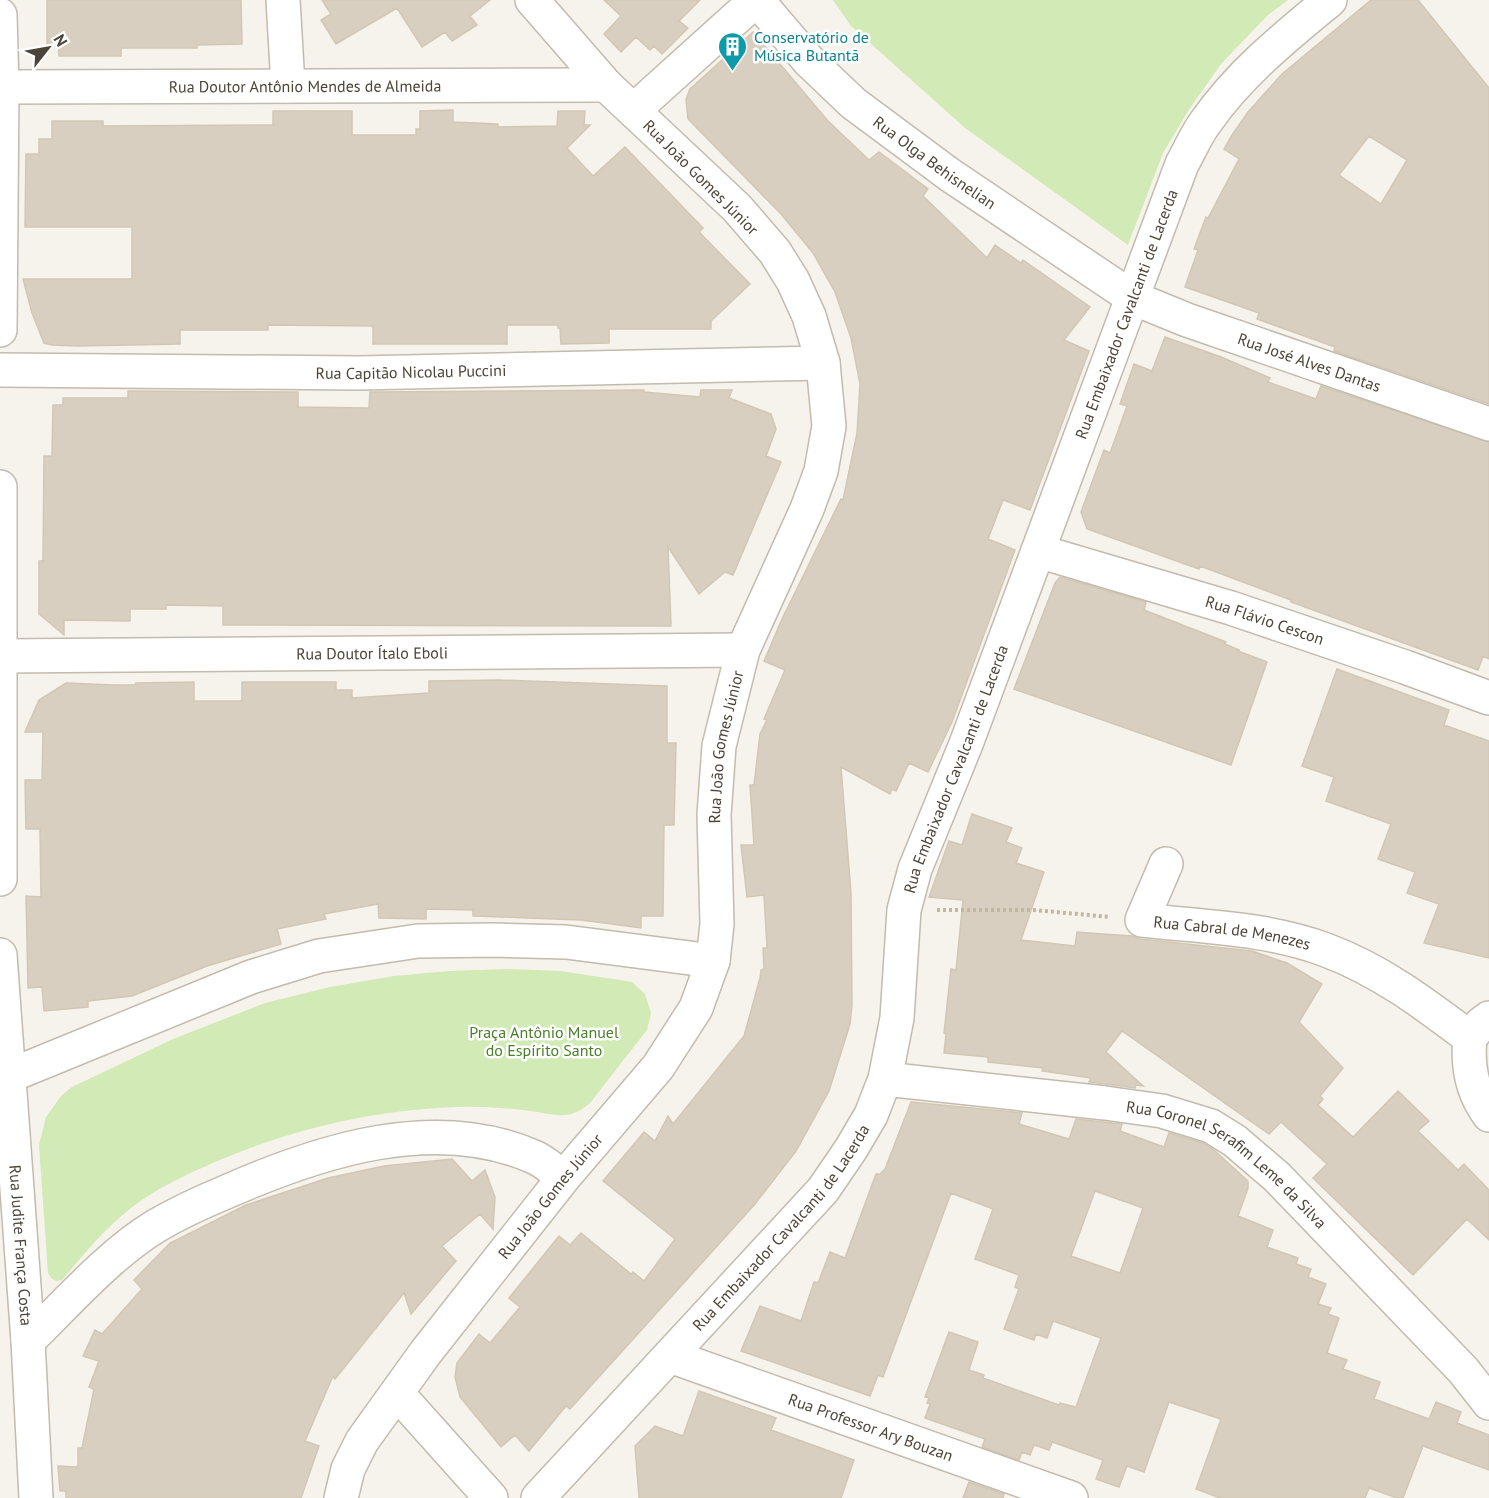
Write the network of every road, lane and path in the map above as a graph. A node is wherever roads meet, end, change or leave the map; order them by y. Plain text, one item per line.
1 (283, 0) edge
2 (532, 0) edge
3 (757, 0) edge
4 (1330, 0) edge
5 (0, 15) edge
6 (606, 85) junction
7 (288, 86) junction
8 (2, 87) junction
9 (634, 110) junction
10 (1133, 298) junction
11 (0, 330) edge
12 (823, 363) junction
13 (0, 370) edge
14 (1489, 424) edge
15 (0, 487) edge
16 (1038, 551) junction
17 (743, 650) junction
18 (1, 656) edge
19 (1489, 698) edge
20 (1166, 864) dead end
21 (0, 879) edge
22 (904, 909) junction
23 (1142, 920) junction
24 (0, 956) edge
25 (713, 961) junction
26 (1480, 1028) edge
27 (9, 1076) junction
28 (885, 1079) junction
29 (1489, 1115) edge
30 (564, 1178) junction
31 (28, 1341) junction
32 (670, 1356) junction
33 (397, 1393) junction
34 (1489, 1403) edge
35 (36, 1498) edge
36 (341, 1498) edge
37 (491, 1498) edge
38 (538, 1498) edge
39 (1071, 1498) edge

1 - 7 street
2 - 6 street, Rua João Gomes Júnior
3 - 9 street
3 - 10 street, Rua Olga Behisnelian
4 - 10 street, Rua Embaixador Cavalcanti de Lacerda
5 - 8 street
6 - 7 street, Rua Doutor Antônio Mendes de Almeida
6 - 9 street, Rua João Gomes Júnior
7 - 8 street, Rua Doutor Antônio Mendes de Almeida
8 - 11 street
9 - 12 street, Rua João Gomes Júnior
10 - 14 street, Rua José Alves Dantas
10 - 16 street, Rua Embaixador Cavalcanti de Lacerda
12 - 13 street, Rua Capitão Nicolau Puccini
12 - 17 street, Rua João Gomes Júnior
15 - 18 street
16 - 19 street, Rua Flávio Cescon
16 - 22 street, Rua Embaixador Cavalcanti de Lacerda
17 - 18 street, Rua Doutor Ítalo Eboli
17 - 25 street, Rua João Gomes Júnior
18 - 21 street
20 - 23 street
22 - 23 path, Rua Cabral de Menezes
22 - 28 street, Rua Embaixador Cavalcanti de Lacerda
23 - 26 street, Rua Cabral de Menezes
24 - 27 street, Rua Judite França Costa
25 - 27 street
25 - 30 street, Rua João Gomes Júnior
26 - 29 street
27 - 31 street, Rua Judite França Costa
28 - 32 street, Rua Embaixador Cavalcanti de Lacerda
28 - 34 street, Rua Coronel Serafim Leme da Silva
30 - 31 street
30 - 33 street, Rua João Gomes Júnior
31 - 35 street, Rua Judite França Costa
32 - 38 street, Rua Embaixador Cavalcanti de Lacerda
32 - 39 street, Rua Professor Ary Bouzan
33 - 36 street, Rua João Gomes Júnior
33 - 37 street

